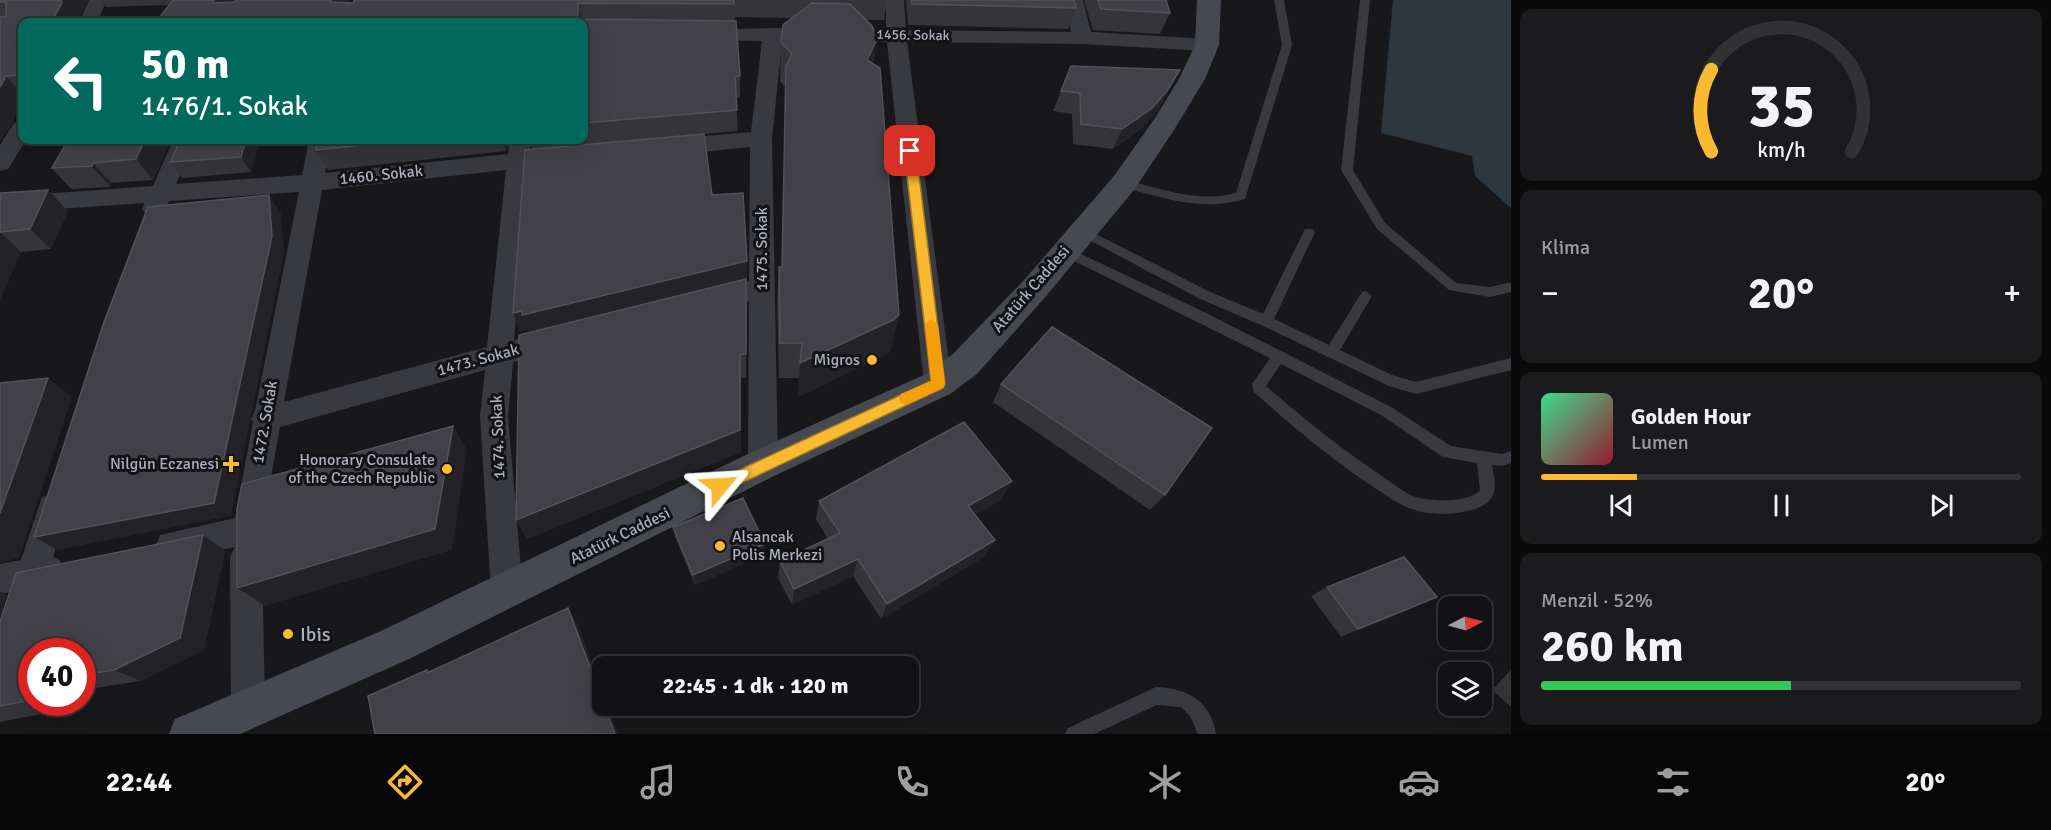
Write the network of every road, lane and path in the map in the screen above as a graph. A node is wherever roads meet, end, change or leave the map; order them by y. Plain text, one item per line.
1 (98, 0) edge
2 (895, 0) edge
3 (1074, 0) edge
4 (1209, 0) edge
5 (1279, 0) edge
6 (1365, 0) edge
7 (90, 18) edge
8 (678, 33) edge
9 (772, 34) junction
10 (896, 34) junction
11 (1082, 38) junction
12 (1207, 45) junction
13 (18, 134) edge
14 (761, 139) junction
15 (182, 144) edge
16 (319, 144) edge
17 (645, 149) edge
18 (519, 150) edge
19 (587, 154) edge
20 (0, 163) edge
21 (310, 183) junction
22 (1124, 183) junction
23 (159, 195) junction
24 (0, 205) edge
25 (147, 228) edge
26 (1309, 232) dead end
27 (1073, 241) junction
28 (1511, 286) edge
29 (762, 288) junction
30 (1204, 295) junction
31 (1366, 296) dead end
32 (682, 308) edge
33 (1197, 315) junction
34 (1266, 321) junction
35 (579, 334) edge
36 (1332, 352) junction
37 (499, 354) junction
38 (1279, 356) junction
39 (1511, 364) edge
40 (938, 384) junction
41 (266, 419) junction
42 (1483, 457) junction
43 (1511, 457) edge
44 (763, 464) junction
45 (59, 486) edge
46 (246, 530) junction
47 (146, 550) edge
48 (78, 563) edge
49 (34, 572) junction
50 (0, 579) edge
51 (507, 592) junction
52 (15, 629) edge
53 (249, 717) junction
54 (190, 734) edge
55 (1074, 734) edge
56 (1207, 734) edge

1 - 7 street
2 - 10 street
3 - 11 street
4 - 12 street, Atatürk Caddesi
5 - 22 lane
6 - 28 lane
8 - 9 street, 1456. Sokak
9 - 10 street, 1456. Sokak
9 - 14 street, 1475. Sokak
10 - 11 street, 1456. Sokak
10 - 40 street
11 - 12 street, 1456. Sokak
12 - 22 street, Atatürk Caddesi
13 - 20 street
14 - 17 street
14 - 29 street, 1475. Sokak
15 - 23 street
16 - 21 street, 1472. Sokak
18 - 19 street, 1460. Sokak
18 - 21 street, 1460. Sokak
18 - 37 street, 1474. Sokak
21 - 23 street, 1460. Sokak
21 - 41 street, 1472. Sokak
22 - 27 street, Atatürk Caddesi
23 - 24 street, 1460. Sokak
23 - 25 street
26 - 34 lane
27 - 30 lane
27 - 33 lane
27 - 40 street, Atatürk Caddesi
29 - 32 street
29 - 44 street, 1475. Sokak
30 - 33 lane
30 - 34 lane
31 - 36 lane
33 - 38 lane
34 - 36 lane
35 - 37 street, 1473. Sokak
36 - 39 lane
37 - 41 street, 1473. Sokak
37 - 51 street, 1474. Sokak
38 - 42 lane
38 - 42 lane
40 - 44 street, Atatürk Caddesi
41 - 46 street, 1472. Sokak
42 - 43 lane
44 - 51 street, Atatürk Caddesi
45 - 49 street
46 - 47 street
46 - 53 street, 1472. Sokak
48 - 49 street
49 - 50 street
49 - 52 street
51 - 53 street, Atatürk Caddesi
53 - 54 street, Atatürk Caddesi
55 - 56 lane

